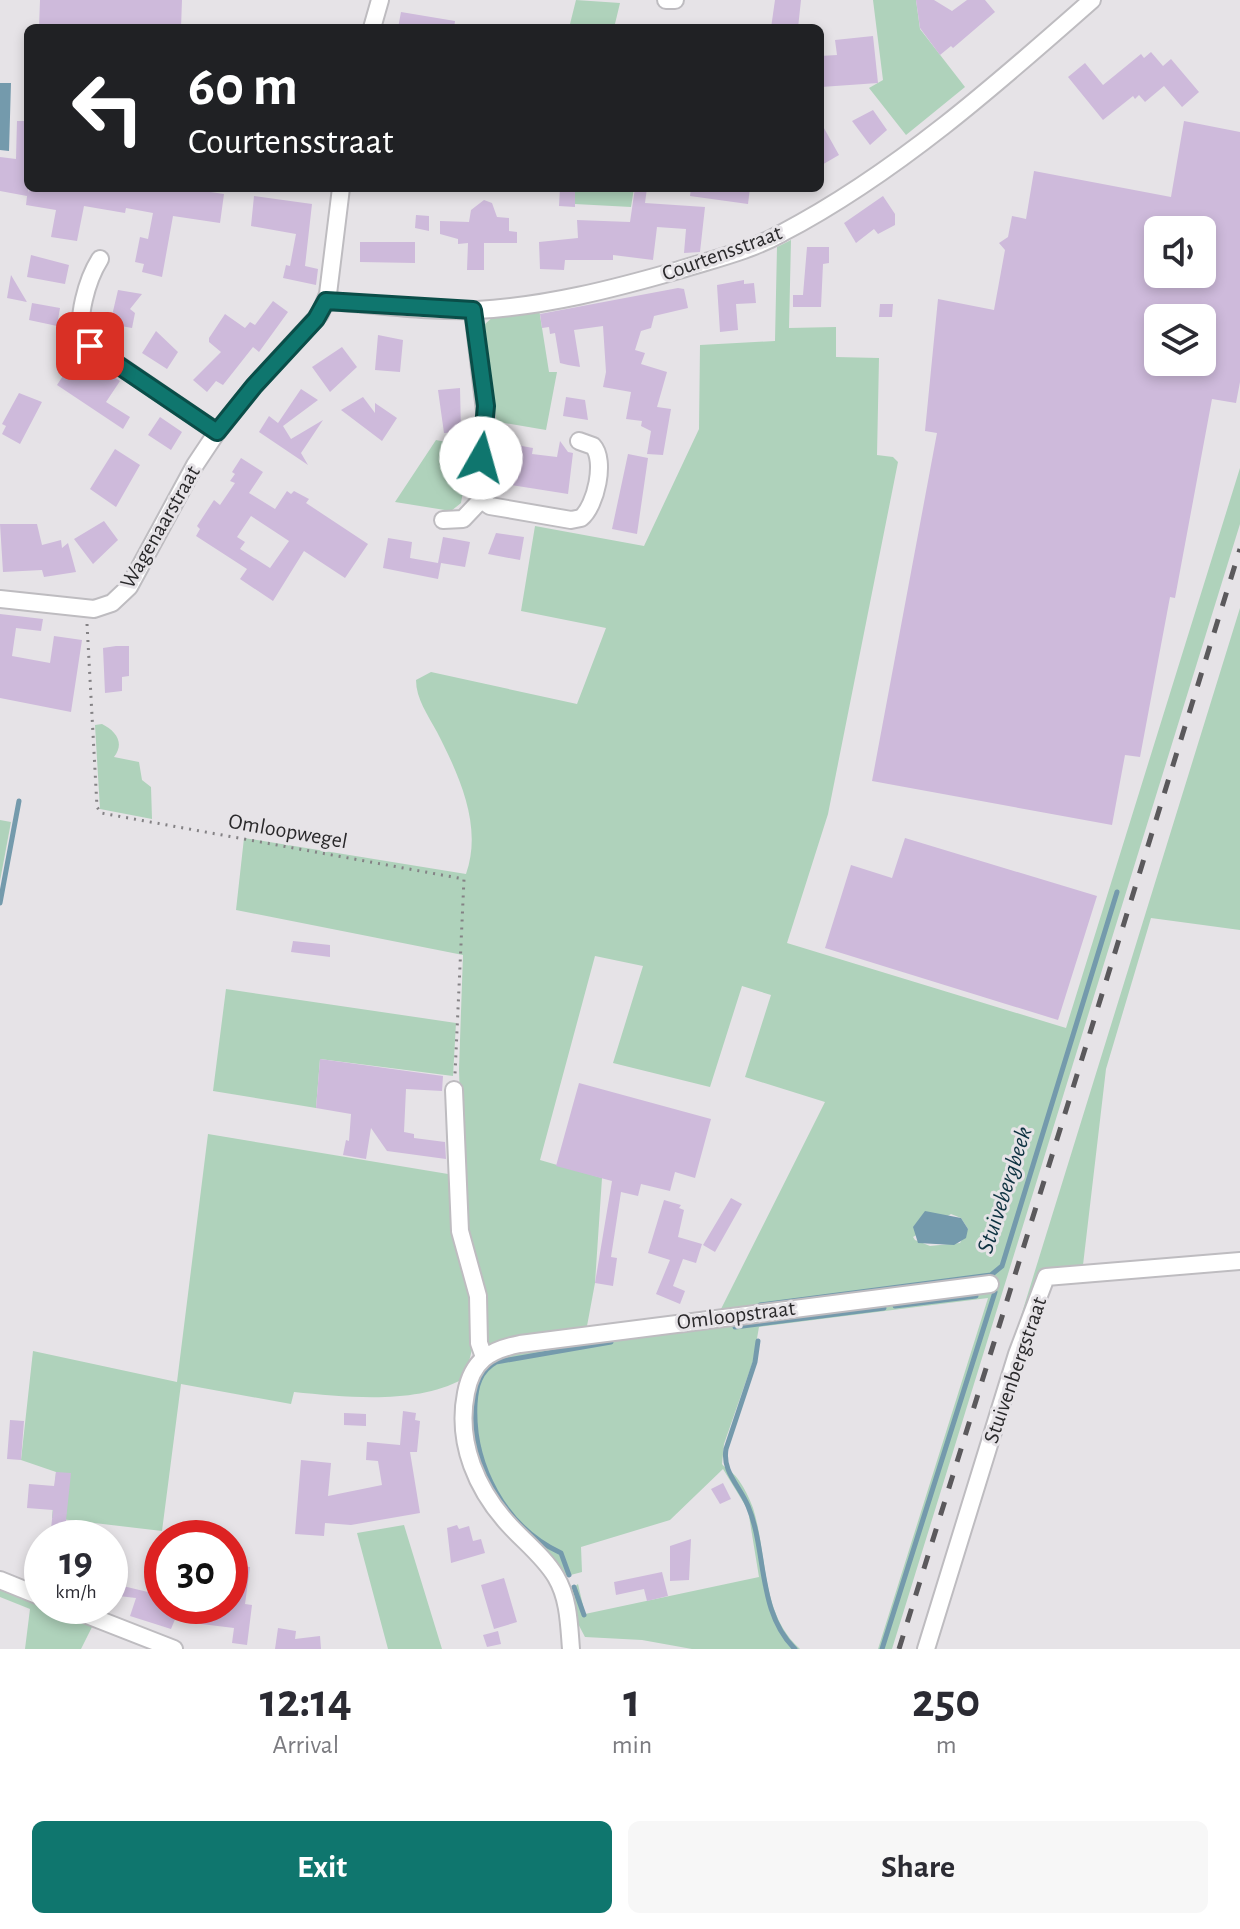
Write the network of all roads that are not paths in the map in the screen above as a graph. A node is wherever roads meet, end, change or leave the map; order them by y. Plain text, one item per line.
1 (380, 0) edge
2 (666, 0) edge
3 (675, 0) edge
4 (1092, 0) edge
5 (373, 24) edge
6 (340, 192) edge
7 (100, 259) dead end
8 (326, 301) junction
9 (473, 310) junction
10 (217, 432) junction
11 (579, 441) dead end
12 (481, 500) junction
13 (443, 520) dead end
14 (0, 599) edge
15 (454, 1090) road end
16 (1240, 1261) edge
17 (990, 1284) dead end
18 (484, 1357) junction
19 (0, 1580) edge
20 (24, 1590) edge
21 (110, 1624) edge
22 (174, 1649) edge
23 (571, 1649) edge
24 (926, 1649) edge

1 - 5 street
2 - 3 street
4 - 9 street, Courtensstraat
6 - 8 street, Wagenaarstraat
7 - 10 street
8 - 9 street, Courtensstraat
8 - 10 street, Wagenaarstraat
9 - 12 street
10 - 14 street, Wagenaarstraat
11 - 12 street
12 - 13 street
15 - 18 street
16 - 24 street, Stuivenbergstraat
17 - 18 street, Omloopstraat
18 - 23 street
19 - 20 street
21 - 22 street

